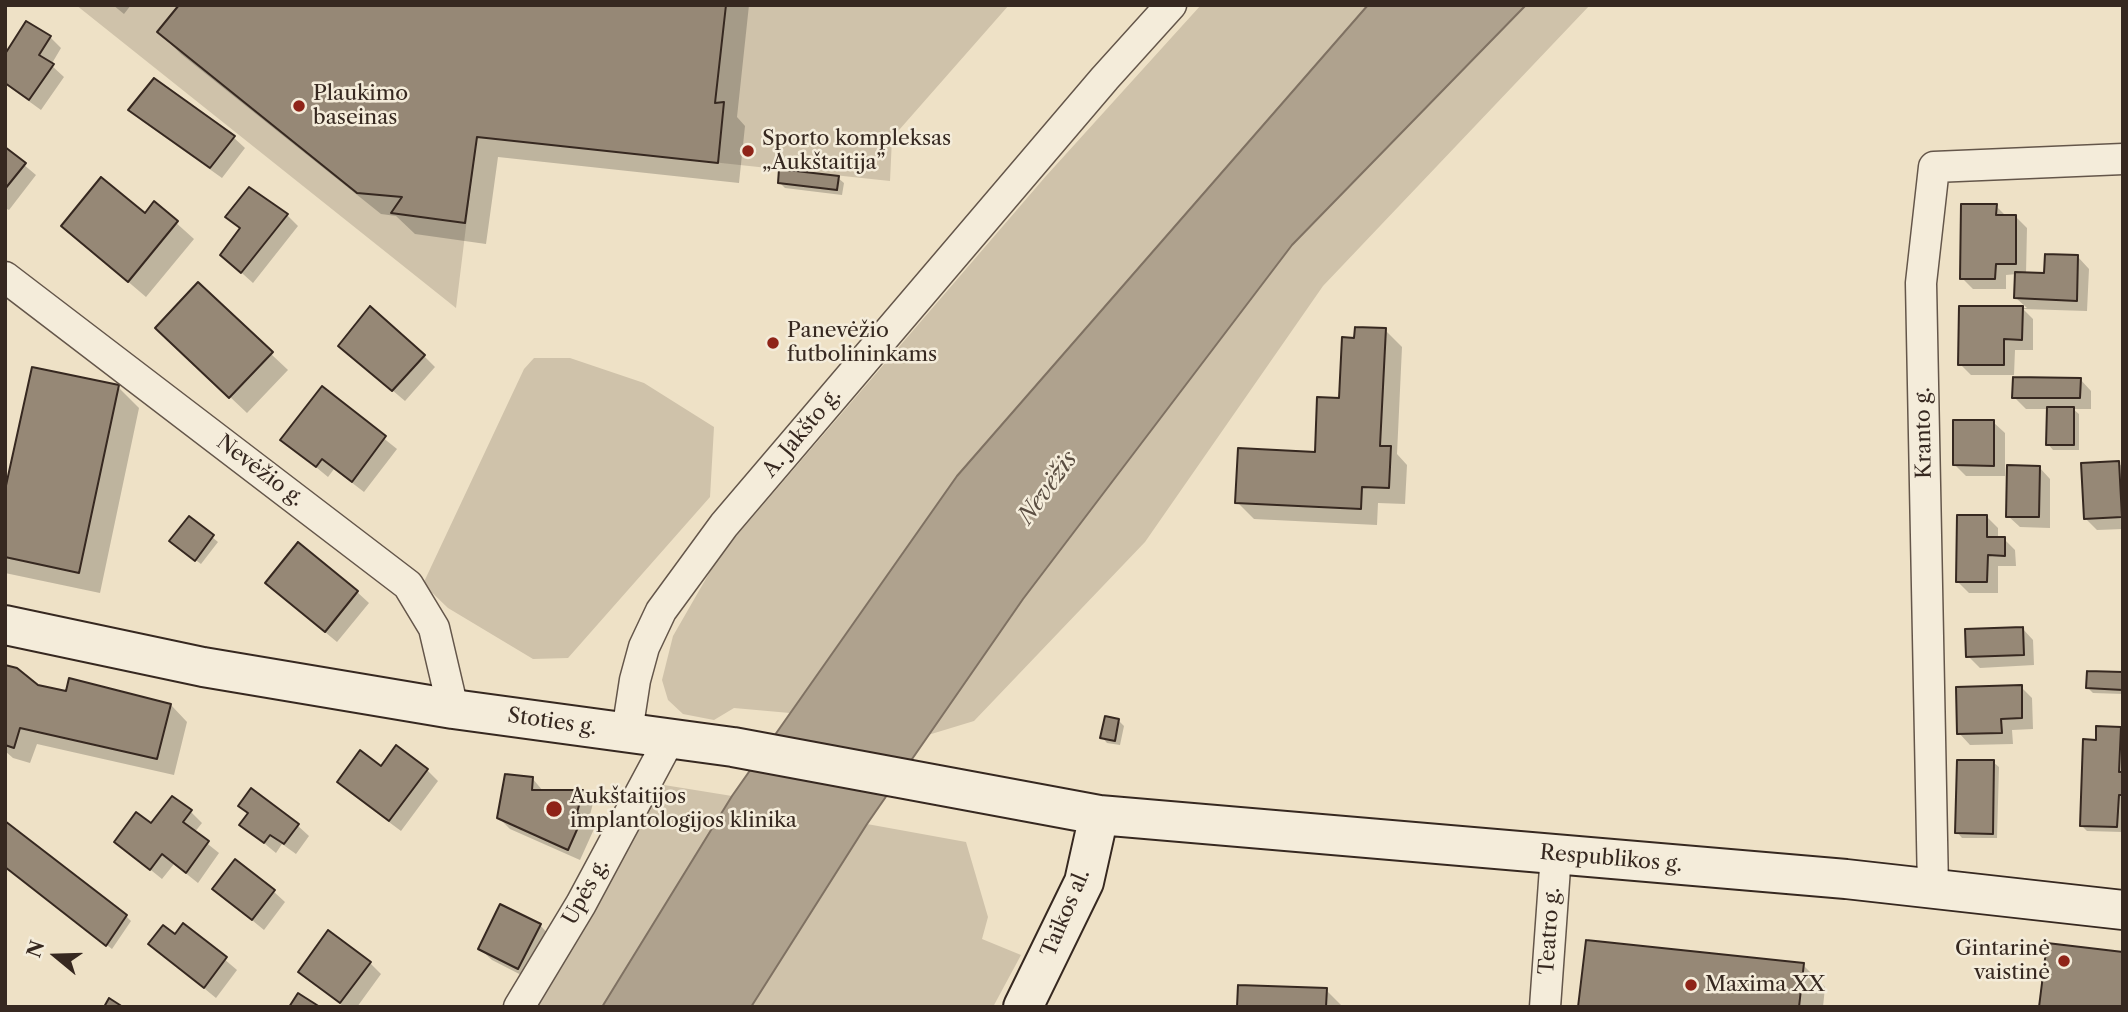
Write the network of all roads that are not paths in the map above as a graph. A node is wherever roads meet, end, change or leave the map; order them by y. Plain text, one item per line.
1 (1171, 5) edge
2 (2123, 159) edge
3 (5, 276) edge
4 (5, 625) edge
5 (453, 709) junction
6 (627, 732) junction
7 (670, 738) junction
8 (1099, 815) junction
9 (1556, 854) junction
10 (1933, 889) junction
11 (2123, 909) edge
12 (519, 1007) edge
13 (1023, 1007) edge
14 (1545, 1007) edge

1 - 6 street, A. Jakšto g.
2 - 10 street, Kranto g.
3 - 5 street, Nevėžio g.
4 - 5 main road, Stoties g.
5 - 6 main road, Stoties g.
6 - 7 main road, Stoties g.
7 - 8 main road, Stoties g.
7 - 12 street, Upės g.
8 - 9 main road, Respublikos g.
8 - 13 main road, Taikos al.
9 - 10 main road, Respublikos g.
9 - 14 street, Teatro g.
10 - 11 main road, Respublikos g.

